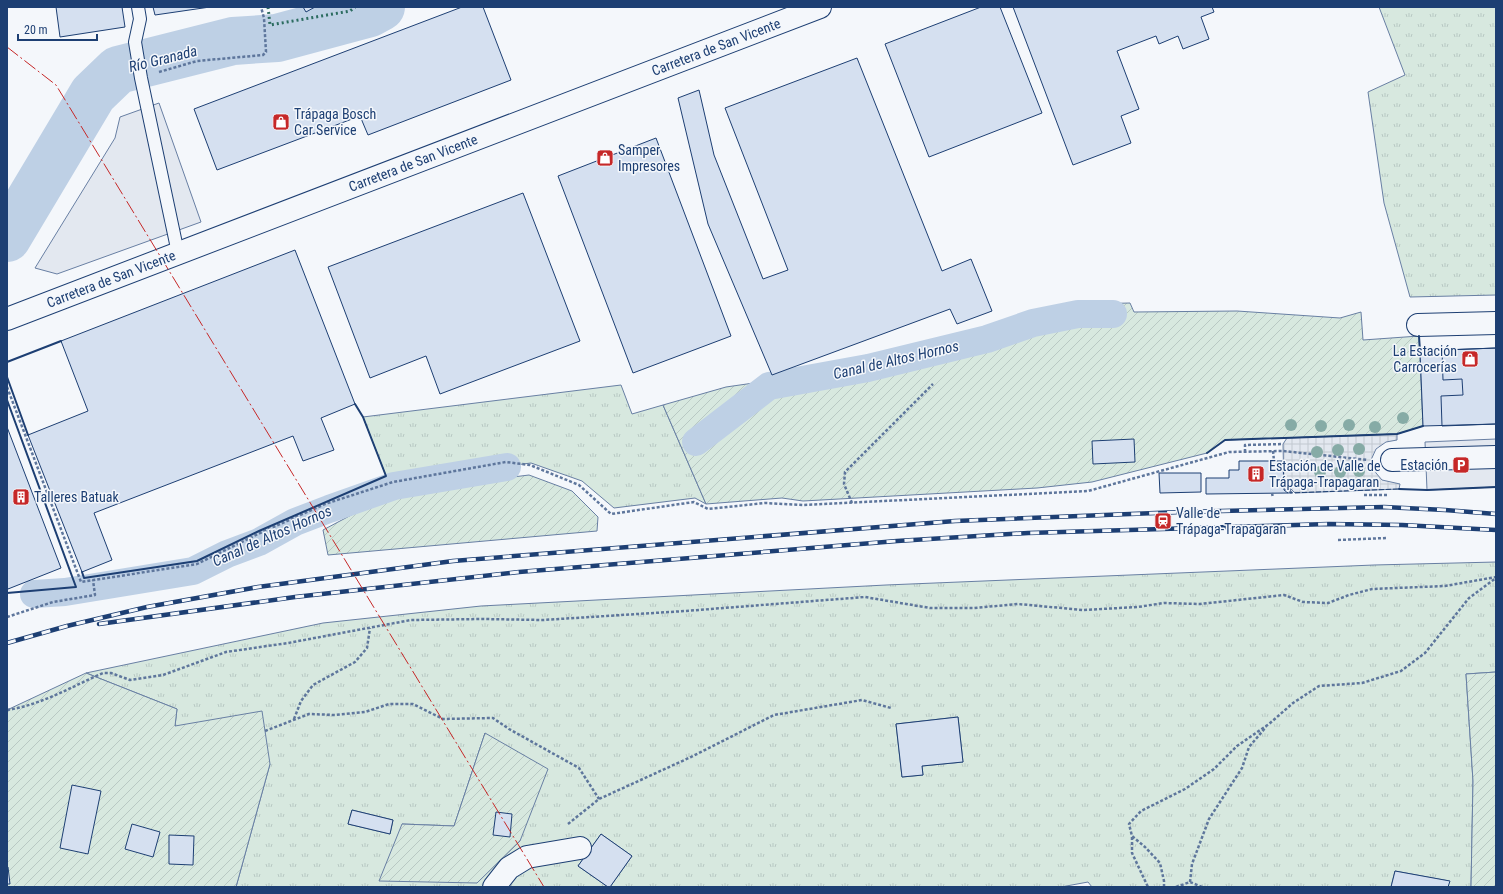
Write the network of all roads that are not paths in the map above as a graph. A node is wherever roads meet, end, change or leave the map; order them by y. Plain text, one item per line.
1 (138, 7) edge
2 (820, 7) edge
3 (178, 253) junction
4 (7, 319) edge
5 (1496, 323) edge
6 (1418, 326) dead end
7 (1496, 457) edge
8 (1392, 460) road end
9 (580, 848) dead end
10 (494, 887) edge

1 - 3 lane
2 - 3 street, Carretera de San Vicente
3 - 4 street, Carretera de San Vicente
5 - 6 street
7 - 8 street
9 - 10 street

